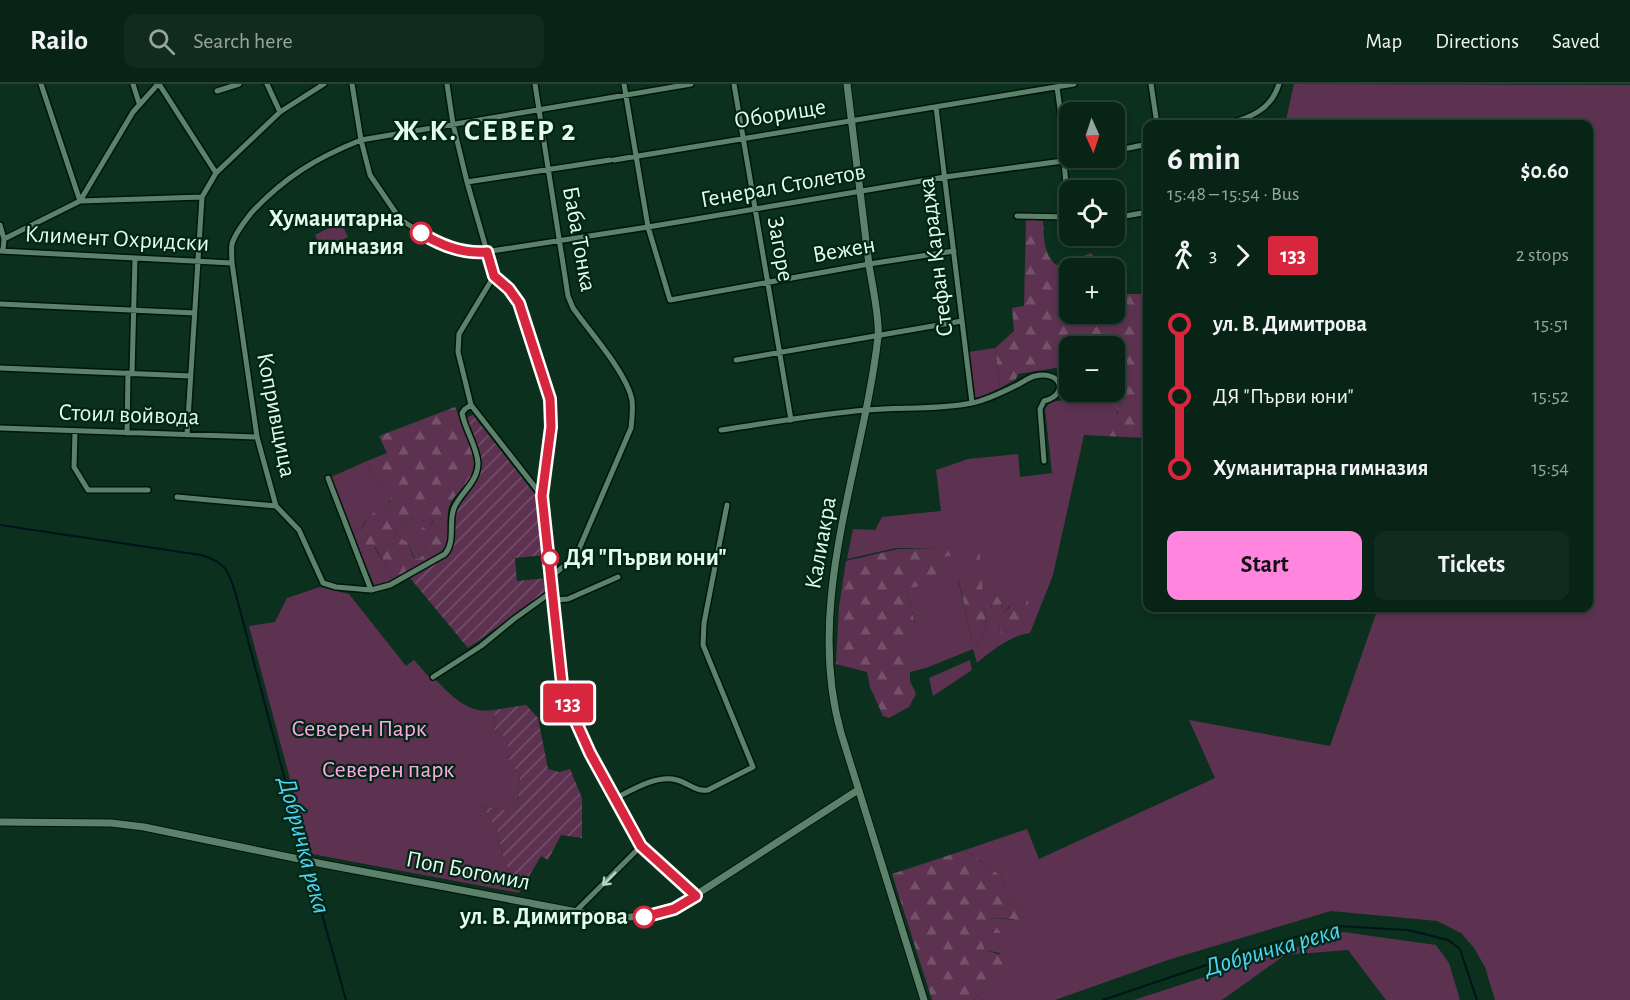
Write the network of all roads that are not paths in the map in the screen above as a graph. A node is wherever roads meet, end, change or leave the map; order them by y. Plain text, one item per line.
1 (41, 84) edge
2 (133, 84) edge
3 (158, 84) edge
4 (239, 84) edge
5 (267, 84) edge
6 (324, 84) edge
7 (352, 84) edge
8 (447, 84) edge
9 (535, 84) edge
10 (624, 84) edge
11 (691, 84) edge
12 (734, 84) edge
13 (847, 84) edge
14 (1074, 84) edge
15 (1151, 84) edge
16 (1279, 84) edge
17 (316, 86) edge
18 (1057, 87) junction
19 (217, 91) dead end
20 (626, 94) junction
21 (139, 103) junction
22 (1059, 104) edge
23 (936, 107) junction
24 (539, 110) junction
25 (280, 112) junction
26 (1156, 120) edge
27 (1242, 120) edge
28 (852, 121) junction
29 (453, 124) junction
30 (744, 138) junction
31 (361, 140) junction
32 (1143, 145) edge
33 (1125, 149) edge
34 (636, 156) junction
35 (1059, 163) edge
36 (549, 170) junction
37 (216, 173) junction
38 (945, 177) junction
39 (467, 182) junction
40 (860, 191) junction
41 (202, 197) junction
42 (80, 201) junction
43 (755, 209) junction
44 (1143, 213) edge
45 (1017, 216) dead end
46 (1125, 216) edge
47 (1059, 217) edge
48 (0, 225) edge
49 (648, 227) junction
50 (4, 239) junction
51 (560, 240) junction
52 (2, 251) edge
53 (954, 251) junction
54 (487, 252) junction
55 (135, 258) junction
56 (198, 260) junction
57 (232, 263) junction
58 (869, 264) junction
59 (494, 276) junction
60 (768, 282) junction
61 (0, 304) edge
62 (133, 311) junction
63 (195, 313) junction
64 (962, 321) junction
65 (878, 335) junction
66 (780, 352) junction
67 (736, 360) dead end
68 (0, 368) edge
69 (130, 373) junction
70 (191, 376) junction
71 (972, 403) junction
72 (471, 405) junction
73 (865, 410) junction
74 (791, 420) junction
75 (0, 428) edge
76 (721, 430) dead end
77 (75, 431) junction
78 (127, 433) junction
79 (187, 435) junction
80 (256, 437) junction
81 (1044, 461) dead end
82 (328, 478) dead end
83 (148, 490) dead end
84 (177, 496) dead end
85 (542, 496) junction
86 (727, 505) dead end
87 (276, 506) junction
88 (552, 576) junction
89 (618, 577) dead end
90 (371, 590) junction
91 (553, 591) junction
92 (554, 600) junction
93 (433, 677) dead end
94 (858, 790) junction
95 (614, 799) junction
96 (0, 822) edge
97 (641, 846) junction
98 (696, 896) junction
99 (576, 911) junction
100 (924, 1000) edge

1 - 42 street
2 - 21 street
3 - 21 street
3 - 37 street
4 - 19 street
5 - 25 street
6 - 17 street
7 - 31 street, Генерал Столетов
8 - 29 street
9 - 24 street, Баба Тонка
10 - 20 street
11 - 20 street, Копривщица
12 - 30 street, Загоре
13 - 28 street, Калиакра
14 - 18 street, Оборище
15 - 26 street
16 - 27 street
17 - 25 street
18 - 22 street
18 - 23 street, Оборище
20 - 24 street, Копривщица
20 - 34 street
21 - 42 street
23 - 28 street, Оборище
23 - 38 street, Стефан Караджа
24 - 29 street, Копривщица
24 - 36 street, Баба Тонка
25 - 37 street
28 - 30 street, Оборище
28 - 40 street, Калиакра
29 - 31 street, Копривщица
29 - 39 street
30 - 34 street, Оборище
30 - 43 street, Загоре
31 - 54 street, Генерал Столетов
31 - 57 street, Копривщица
32 - 33 street
34 - 36 street, Оборище
34 - 49 street
35 - 38 street, Генерал Столетов
36 - 39 street, Оборище
36 - 51 street, Баба Тонка
37 - 41 street
38 - 40 street, Генерал Столетов
38 - 53 street, Стефан Караджа
39 - 54 street
40 - 43 street, Генерал Столетов
40 - 58 street, Калиакра
41 - 42 street
41 - 56 street
42 - 50 street
43 - 49 street, Генерал Столетов
43 - 60 street, Загоре
44 - 46 street
45 - 47 street
48 - 50 street
49 - 51 street, Генерал Столетов
49 - 60 street, Вежен
50 - 52 street
51 - 54 street, Генерал Столетов
51 - 88 street, Баба Тонка
52 - 55 street, Климент Охридски
53 - 58 street, Вежен
53 - 64 street, Стефан Караджа
54 - 59 street
55 - 56 street, Климент Охридски
55 - 62 street
56 - 57 street, Климент Охридски
56 - 63 street
57 - 80 street, Копривщица
58 - 60 street, Вежен
58 - 65 street, Калиакра
59 - 72 street
59 - 85 street
60 - 66 street, Загоре
61 - 62 street
62 - 63 street
62 - 69 street
63 - 70 street
64 - 65 street
64 - 71 street, Стефан Караджа
65 - 66 street
65 - 73 street, Калиакра
66 - 67 street
66 - 74 street, Загоре
68 - 69 street
69 - 70 street
69 - 78 street
70 - 79 street
71 - 73 street
71 - 81 street
72 - 85 street
72 - 90 street, Копривщица
73 - 74 street
73 - 94 street, Калиакра
74 - 76 street
75 - 77 street, Стоил войвода
77 - 78 street, Стоил войвода
77 - 83 street
78 - 79 street, Стоил войвода
79 - 80 street, Стоил войвода
80 - 87 street, Копривщица
82 - 90 street, Копривщица
84 - 87 street
85 - 88 street
86 - 95 street
87 - 90 street, Копривщица
88 - 91 street
89 - 92 street
91 - 92 street
91 - 93 street
92 - 95 street
94 - 98 street, Поп Богомил
94 - 100 street, Калиакра
95 - 97 street
96 - 99 street, Поп Богомил
97 - 98 street
97 -> 99 street
98 - 99 street, Поп Богомил

